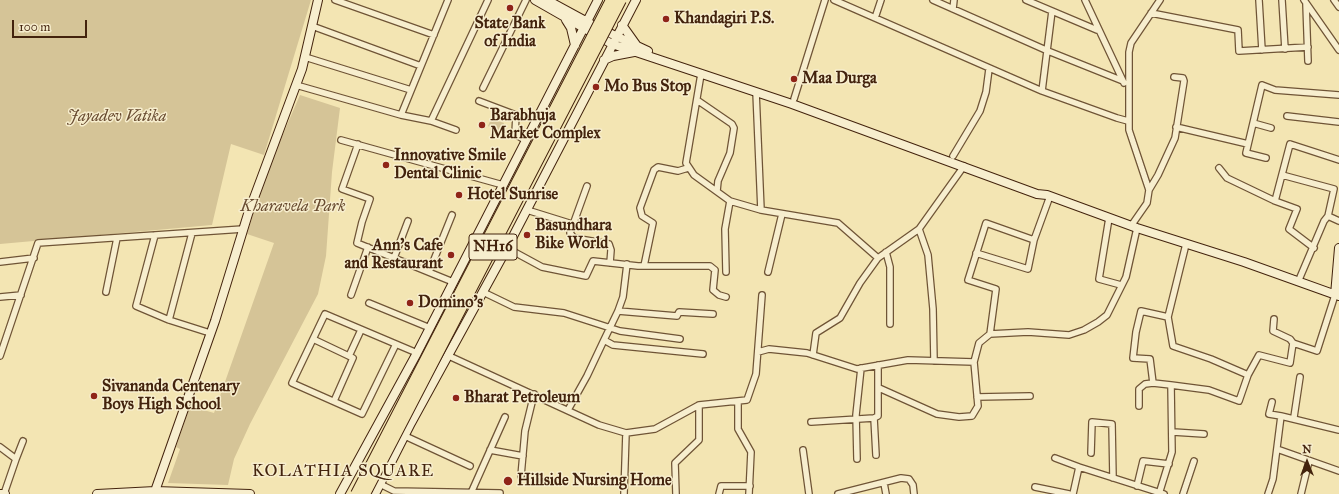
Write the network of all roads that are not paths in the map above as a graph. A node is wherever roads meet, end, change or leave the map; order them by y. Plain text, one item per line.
1 (318, 0) edge
2 (335, 0) edge
3 (448, 0) edge
4 (488, 0) edge
5 (526, 0) edge
6 (535, 0) edge
7 (548, 0) edge
8 (611, 0) edge
9 (621, 0) edge
10 (636, 0) edge
11 (826, 0) edge
12 (834, 0) edge
13 (882, 0) edge
14 (934, 0) edge
15 (954, 0) edge
16 (1026, 0) edge
17 (1085, 0) edge
18 (1160, 0) edge
19 (1259, 0) edge
20 (1282, 0) edge
21 (1334, 0) edge
22 (350, 2) edge
23 (1305, 2) edge
24 (596, 3) edge
25 (1339, 7) edge
26 (953, 9) junction
27 (1052, 11) junction
28 (1151, 14) junction
29 (566, 15) junction
30 (875, 18) junction
31 (585, 25) junction
32 (622, 25) junction
33 (312, 26) junction
34 (1097, 30) junction
35 (434, 35) junction
36 (614, 41) junction
37 (575, 45) junction
38 (1308, 48) junction
39 (1285, 49) junction
40 (637, 50) junction
41 (1262, 50) junction
42 (1339, 50) edge
43 (1048, 51) junction
44 (305, 57) junction
45 (604, 60) junction
46 (1308, 61) dead end
47 (421, 66) junction
48 (688, 67) junction
49 (989, 70) junction
50 (702, 74) junction
51 (1174, 77) dead end
52 (1123, 81) junction
53 (296, 85) junction
54 (482, 88) dead end
55 (1128, 88) junction
56 (411, 90) junction
57 (1042, 91) junction
58 (756, 92) junction
59 (1339, 95) edge
60 (547, 98) junction
61 (794, 99) junction
62 (697, 100) junction
63 (479, 101) dead end
64 (578, 110) junction
65 (401, 115) junction
66 (1287, 116) dead end
67 (431, 121) junction
68 (1128, 121) junction
69 (1339, 122) edge
70 (1252, 123) junction
71 (1176, 127) junction
72 (1271, 128) dead end
73 (456, 130) dead end
74 (341, 140) dead end
75 (526, 141) junction
76 (358, 144) junction
77 (1248, 144) junction
78 (926, 149) junction
79 (953, 156) junction
80 (1266, 158) dead end
81 (1339, 160) edge
82 (964, 166) junction
83 (688, 168) junction
84 (1219, 168) dead end
85 (1282, 175) junction
86 (503, 185) junction
87 (587, 186) dead end
88 (1148, 190) junction
89 (717, 191) junction
90 (1048, 196) junction
91 (730, 201) junction
92 (1274, 201) junction
93 (527, 210) junction
94 (761, 210) junction
95 (782, 214) junction
96 (452, 215) dead end
97 (1328, 216) junction
98 (1109, 218) junction
99 (408, 221) dead end
100 (1339, 221) edge
101 (572, 224) junction
102 (1134, 227) junction
103 (243, 229) junction
104 (919, 229) junction
105 (192, 233) junction
106 (155, 235) junction
107 (117, 238) junction
108 (1034, 240) junction
109 (1186, 244) junction
110 (368, 247) junction
111 (507, 248) junction
112 (1314, 248) junction
113 (1339, 248) edge
114 (886, 252) junction
115 (976, 252) junction
116 (34, 258) junction
117 (394, 258) junction
118 (878, 258) junction
119 (0, 262) edge
120 (610, 263) junction
121 (627, 264) junction
122 (644, 266) junction
123 (429, 272) junction
124 (726, 272) dead end
125 (768, 272) dead end
126 (453, 282) junction
127 (1298, 282) junction
128 (1121, 285) junction
129 (106, 292) dead end
130 (483, 292) junction
131 (1337, 294) edge
132 (22, 295) junction
133 (350, 295) dead end
134 (762, 295) dead end
135 (0, 297) edge
136 (726, 297) dead end
137 (369, 303) dead end
138 (618, 311) junction
139 (713, 314) dead end
140 (1168, 317) junction
141 (1274, 318) dead end
142 (169, 320) junction
143 (890, 324) dead end
144 (610, 327) junction
145 (430, 328) junction
146 (361, 330) junction
147 (210, 333) junction
148 (990, 334) junction
149 (313, 339) junction
150 (680, 339) dead end
151 (604, 340) junction
152 (1293, 343) junction
153 (396, 344) junction
154 (758, 352) junction
155 (417, 353) junction
156 (703, 354) dead end
157 (813, 355) junction
158 (0, 356) edge
159 (349, 356) junction
160 (449, 356) junction
161 (934, 361) junction
162 (974, 362) junction
163 (878, 365) junction
164 (861, 368) junction
165 (1248, 375) junction
166 (1300, 377) dead end
167 (1153, 383) junction
168 (1171, 385) junction
169 (879, 388) junction
170 (534, 394) junction
171 (1030, 396) dead end
172 (977, 397) junction
173 (738, 401) junction
174 (334, 402) junction
175 (1272, 402) dead end
176 (699, 405) junction
177 (1139, 406) dead end
178 (568, 410) junction
179 (1281, 416) junction
180 (1294, 417) junction
181 (505, 418) dead end
182 (874, 418) junction
183 (856, 420) junction
184 (812, 422) dead end
185 (1339, 430) edge
186 (1173, 432) junction
187 (626, 433) junction
188 (1204, 434) dead end
189 (405, 436) junction
190 (23, 441) dead end
191 (0, 447) edge
192 (1277, 449) junction
193 (490, 450) junction
194 (803, 450) dead end
195 (1091, 453) dead end
196 (876, 455) dead end
197 (523, 456) junction
198 (1055, 458) dead end
199 (16, 459) junction
200 (857, 459) dead end
201 (1309, 460) junction
202 (1194, 461) dead end
203 (1169, 464) junction
204 (470, 466) dead end
205 (1080, 467) junction
206 (1339, 471) edge
207 (521, 476) dead end
208 (1113, 478) junction
209 (884, 483) junction
210 (380, 484) junction
211 (750, 486) junction
212 (1137, 486) junction
213 (1035, 487) dead end
214 (154, 492) edge
215 (500, 492) dead end
216 (857, 492) edge
217 (471, 493) junction
218 (0, 494) edge
219 (4, 494) edge
220 (97, 494) edge
221 (250, 494) edge
222 (340, 494) edge
223 (356, 494) edge
224 (365, 494) edge
225 (375, 494) edge
226 (624, 494) edge
227 (676, 494) edge
228 (718, 494) edge
229 (749, 494) edge
230 (810, 494) edge
231 (838, 494) edge
232 (886, 494) edge
233 (914, 494) edge
234 (1069, 494) edge
235 (1073, 494) edge
236 (1161, 494) edge
237 (1183, 494) edge
238 (1268, 494) edge
239 (1301, 494) edge

1 - 33 street
2 - 22 street
3 - 35 street
4 - 67 street
5 - 54 street
6 - 29 street
7 - 29 street
8 - 223 highway, NH16, bridge
9 - 224 highway, NH16, bridge
10 - 32 street
11 - 61 street
12 - 30 street
13 - 30 street
14 - 26 street
15 - 26 street
16 - 27 street
17 - 34 street
18 - 28 street
19 - 41 street
20 - 39 street
21 - 25 street
22 - 35 street
23 - 38 street
23 - 42 street
24 - 29 street
24 - 31 street
26 - 43 street
27 - 34 street
27 - 43 street
28 - 41 street
28 - 55 street
29 - 31 street
29 - 37 street
30 - 49 street
31 - 36 street
31 - 37 street
32 - 36 street
32 - 40 street
33 - 44 street
33 - 47 street
34 - 52 street
35 - 47 street
36 - 40 street
36 - 45 street
37 - 60 street
38 - 39 street
38 - 46 street
39 - 41 street
40 - 45 street
40 - 48 street
43 - 52 street
43 - 57 street
44 - 53 street
44 - 56 street
45 - 64 street
47 - 56 street
48 - 50 street
48 - 61 street
49 - 57 street
49 - 79 street
50 - 58 street
50 - 62 street
51 - 71 street
52 - 55 street
53 - 65 street
53 - 103 street
55 - 68 street
56 - 65 street
57 - 68 street
58 - 78 street
58 - 94 street
59 - 70 street
60 - 64 street
60 - 75 street
61 - 78 street
62 - 83 street
62 - 89 street
63 - 75 street
64 - 93 street
65 - 67 street
66 - 69 street
67 - 73 street
68 - 88 street
70 - 72 street
70 - 77 street
71 - 77 street
71 - 88 street
74 - 76 street
75 - 86 street
76 - 86 street
76 - 110 street
77 - 80 street
78 - 79 street
78 - 82 street
79 - 90 street
81 - 85 street
82 - 90 street
82 - 104 street
83 - 89 street
83 - 122 street
84 - 92 street
85 - 92 street
85 - 97 street
86 - 126 street
87 - 101 street
88 - 102 street
89 - 91 street
90 - 98 street
90 - 108 street
91 - 94 street
91 - 124 street
92 - 112 street
93 - 101 street
93 - 111 street
94 - 95 street
95 - 118 street
95 - 125 street
96 - 123 street
97 - 100 street
97 - 112 street
98 - 102 street
98 - 128 street
99 - 117 street
101 - 120 street
102 - 109 street
102 - 128 street
103 - 105 street
103 - 147 street
104 - 114 street
104 - 161 street
105 - 106 street
105 - 142 street
106 - 107 street
106 - 142 street
107 - 116 street
107 - 129 street
108 - 115 street
108 - 115 street
109 - 127 street
109 - 140 street
110 - 117 street
110 - 133 street
111 - 120 street
111 - 130 street
112 - 127 street
113 - 131 street
114 - 118 street
114 - 143 street
115 - 148 street
116 - 119 street
116 - 132 street
117 - 123 street
118 - 157 street
120 - 121 street
121 - 122 street
121 - 138 street
122 - 136 street
123 - 126 street
126 - 145 street
127 - 131 street
128 - 148 street
130 - 144 street
130 - 160 street
131 - 152 street
132 - 135 street
132 - 158 street
134 - 154 street
137 - 145 street
138 - 139 street
138 - 144 street
140 - 165 street
140 - 167 street
141 - 152 street
142 - 147 street
144 - 150 street
144 - 151 street
145 - 155 street
146 - 149 street
146 - 153 street
146 - 159 street
147 - 214 street
148 - 162 street
149 - 159 street
149 - 174 street
151 - 156 street
151 - 178 street
152 - 165 street
153 - 155 street
153 - 174 street
154 - 157 street
154 - 173 street
155 - 222 street
157 - 164 street
159 - 174 street
160 - 170 street
160 - 189 street
161 - 162 street
161 - 163 street
162 - 172 street
163 - 164 street
163 - 169 street
164 - 183 street
165 - 168 street
166 - 180 street
167 - 168 street
167 - 177 street
168 - 186 street
169 - 172 street
169 - 182 street
170 - 178 street
170 - 197 street
171 - 172 street
173 - 176 street
173 - 211 street
175 - 179 street
176 - 187 street
176 - 227 street
178 - 187 street
179 - 180 street
179 - 192 street
180 - 185 street
181 - 193 street
182 - 183 street
182 - 196 street
183 - 184 street
183 - 200 street
186 - 188 street
186 - 203 street
187 - 226 street
189 - 204 street
189 - 210 street
190 - 199 street
191 - 199 street
192 - 201 street
192 - 238 street
193 - 197 street
193 - 217 street
194 - 230 street
195 - 208 street
197 - 207 street
198 - 205 street
199 - 219 street
201 - 206 street
201 - 239 street
202 - 237 street
203 - 212 street
203 - 236 street
205 - 208 street
205 - 235 street
208 - 212 street
209 - 216 street
209 - 232 street
209 - 233 street
210 - 217 street
210 - 225 street
211 - 228 street
211 - 229 street
212 - 236 street
213 - 234 street
214 - 220 street
214 - 221 street
215 - 217 street
216 - 231 street
218 - 219 street

